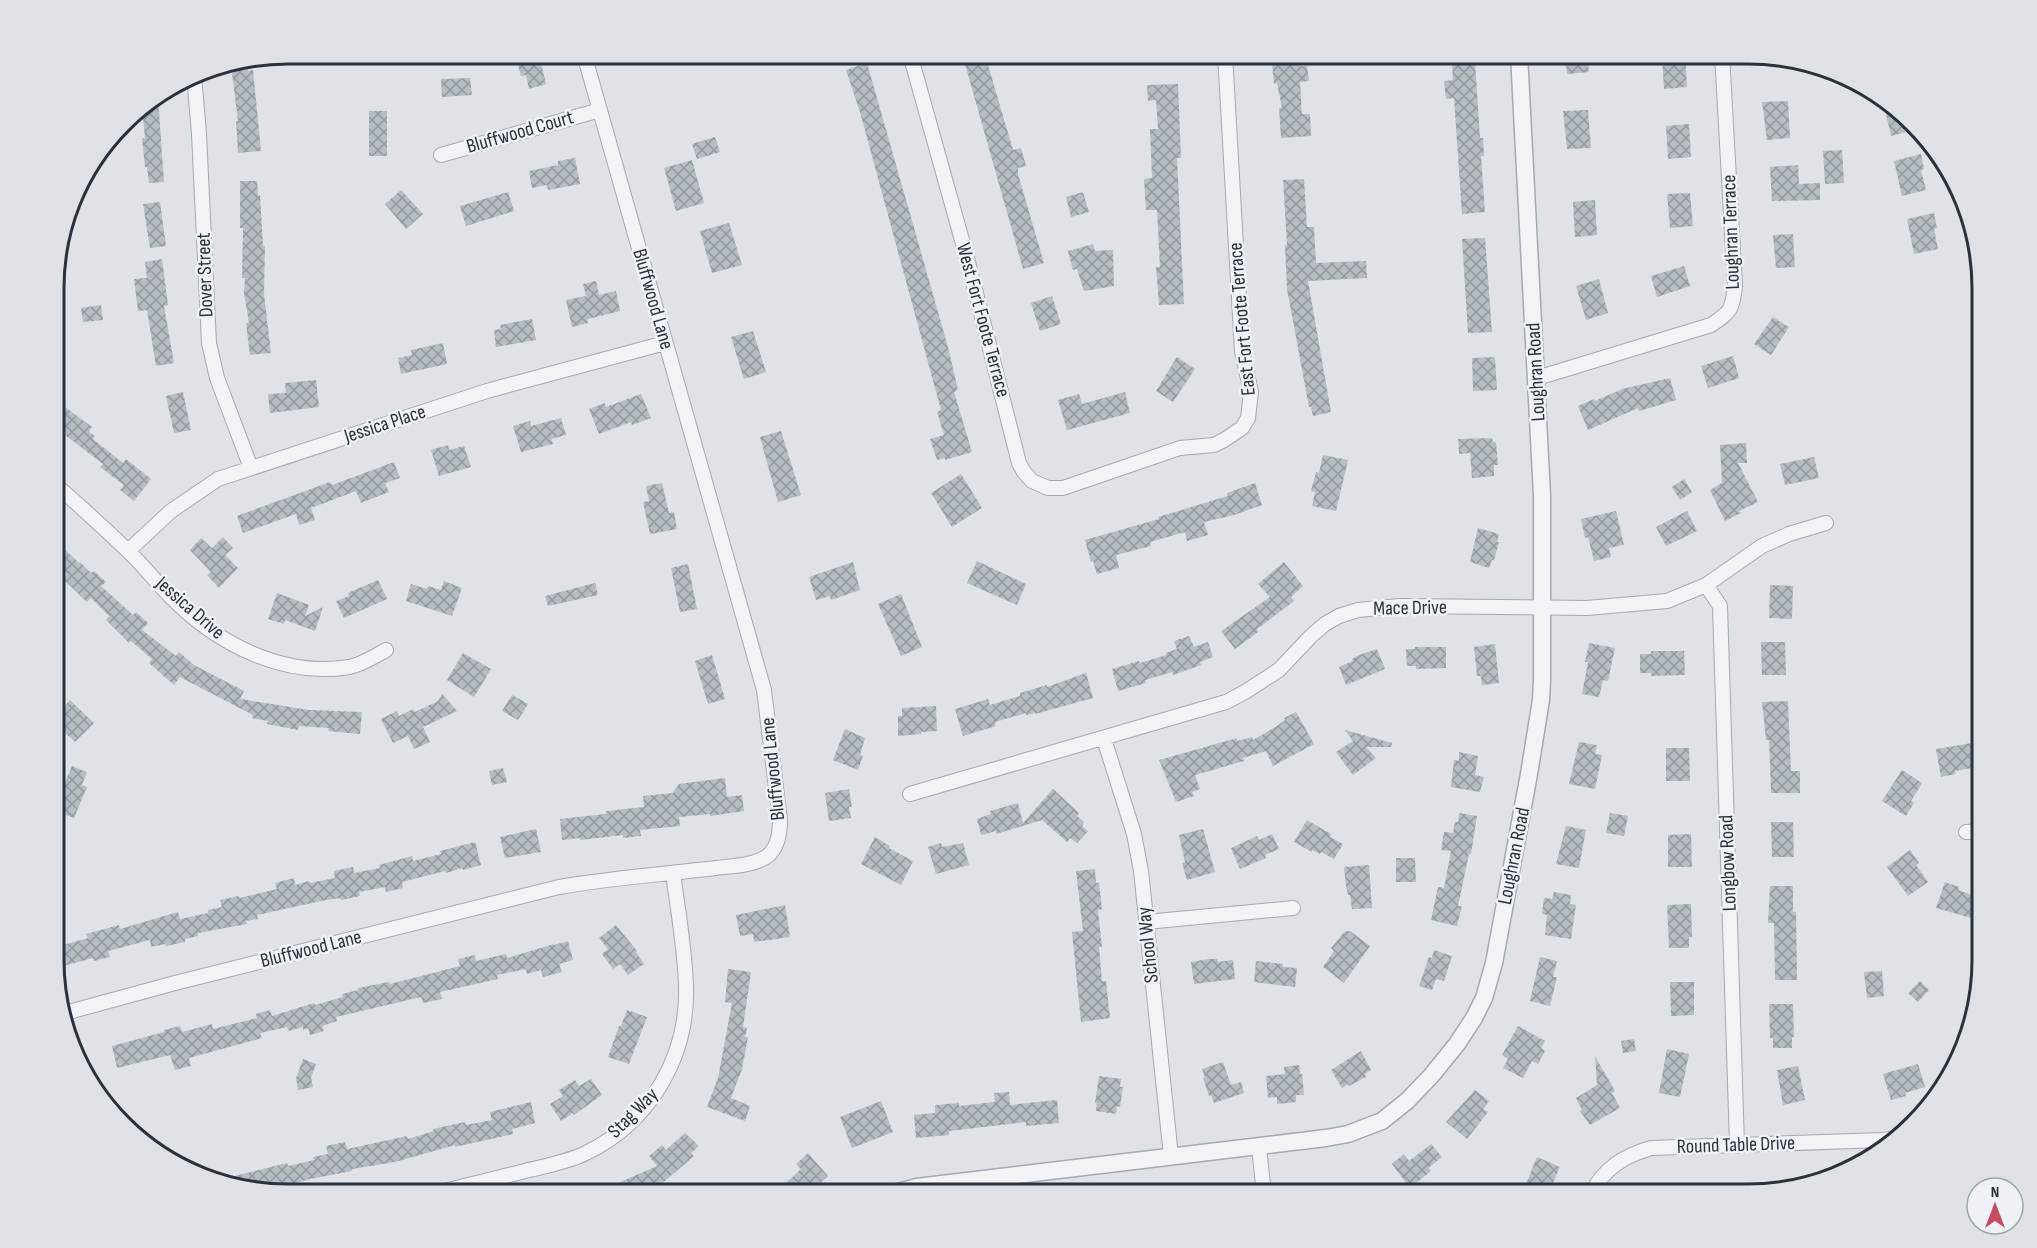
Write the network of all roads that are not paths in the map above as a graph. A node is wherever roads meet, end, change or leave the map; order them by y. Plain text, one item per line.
1 (587, 64) edge
2 (913, 64) edge
3 (1226, 64) edge
4 (1520, 64) edge
5 (1723, 64) edge
6 (195, 85) edge
7 (600, 110) junction
8 (441, 155) dead end
9 (665, 343) junction
10 (1536, 378) junction
11 (1132, 463) joint
12 (251, 468) junction
13 (64, 492) edge
14 (1826, 523) dead end
15 (128, 551) junction
16 (1706, 585) junction
17 (1543, 608) junction
18 (386, 650) dead end
19 (1104, 739) junction
20 (910, 794) dead end
21 (1966, 832) dead end
22 (1972, 832) edge
23 (673, 873) junction
24 (1293, 908) dead end
25 (1146, 922) junction
26 (71, 1011) edge
27 (1881, 1140) edge
28 (1737, 1146) junction
29 (1259, 1147) junction
30 (1171, 1156) junction
31 (999, 1176) junction
32 (473, 1184) edge
33 (933, 1184) edge
34 (1000, 1184) edge
35 (1263, 1184) edge
36 (1597, 1184) edge

1 - 7 street, Bluffwood Lane
2 - 11 street, West Fort Foote Terrace
3 - 11 street, East Fort Foote Terrace
4 - 10 street, Loughran Road
5 - 10 street, Loughran Terrace
6 - 12 street, Dover Street
7 - 8 street, Bluffwood Court
7 - 9 street, Bluffwood Lane
9 - 12 street, Jessica Place
9 - 23 street, Bluffwood Lane
10 - 17 street, Loughran Road
12 - 15 street, Jessica Place
13 - 15 street, Jessica Drive
14 - 16 street, Mace Drive
15 - 18 street, Jessica Drive
16 - 17 street, Mace Drive
16 - 28 street, Longbow Road
17 - 19 street, Mace Drive
17 - 29 street, Loughran Road
19 - 20 street, Mace Drive
19 - 25 street, School Way
21 - 22 street
23 - 26 street, Bluffwood Lane
23 - 32 street, Stag Way
24 - 25 street
25 - 30 street, School Way
27 - 28 street, Round Table Drive
28 - 36 street, Round Table Drive
29 - 30 street, Loughran Road
29 - 35 street
30 - 31 street, Loughran Road
31 - 33 street, Loughran Road
31 - 34 street

